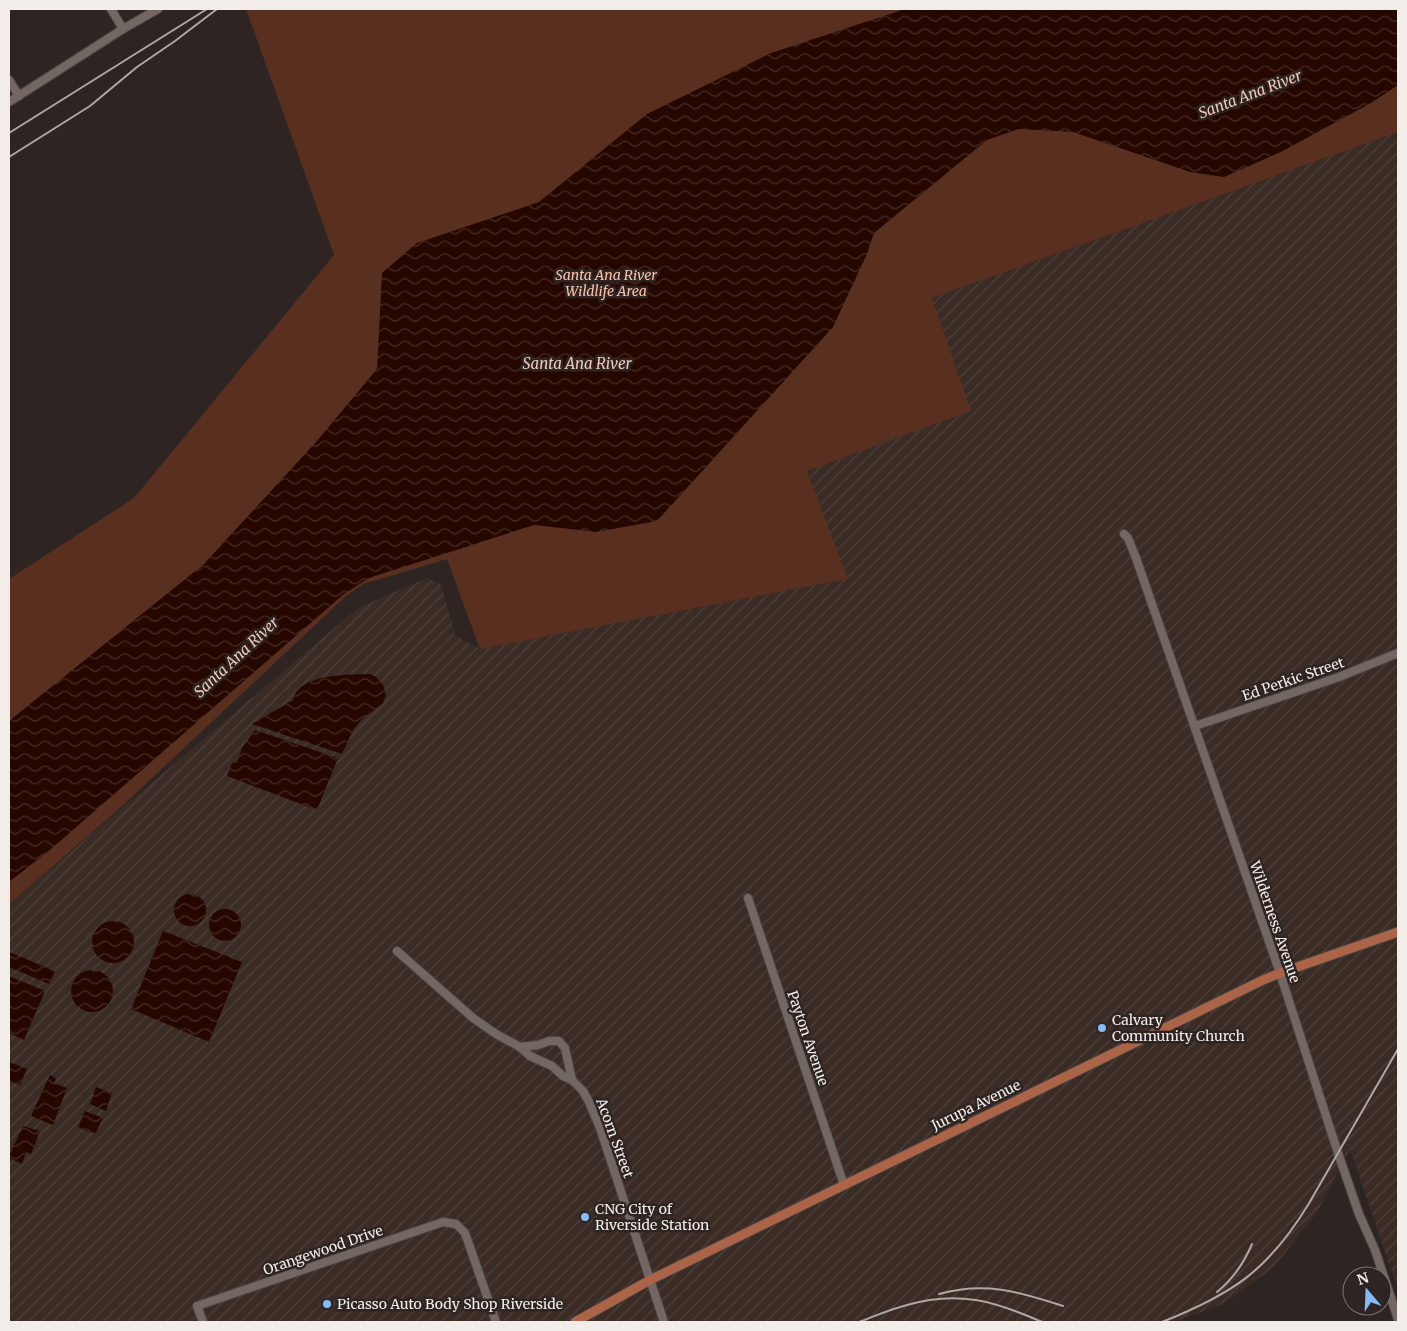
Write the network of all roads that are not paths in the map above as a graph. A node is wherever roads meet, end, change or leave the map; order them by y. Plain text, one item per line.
1 (110, 9) edge
2 (158, 9) edge
3 (123, 29) junction
4 (9, 80) edge
5 (19, 96) junction
6 (9, 102) edge
7 (1124, 534) dead end
8 (1398, 653) edge
9 (1194, 726) junction
10 (748, 898) dead end
11 (1398, 932) edge
12 (397, 950) dead end
13 (1280, 973) junction
14 (520, 1047) junction
15 (572, 1080) junction
16 (844, 1185) junction
17 (650, 1280) junction
18 (1398, 1319) edge
19 (203, 1322) edge
20 (496, 1322) edge
21 (575, 1322) edge
22 (664, 1322) edge

1 - 3 street
2 - 3 street
3 - 5 street
4 - 5 street
5 - 6 street
7 - 9 street, Wilderness Avenue
8 - 9 street, Ed Perkic Street
9 - 13 street, Wilderness Avenue
10 - 16 street, Payton Avenue
11 - 13 main road, Jurupa Avenue
12 - 14 street, Acorn Street
13 - 16 main road, Jurupa Avenue
13 - 18 street, Wilderness Avenue
14 - 15 street, Acorn Street
14 - 15 street, Acorn Street
15 - 17 street, Acorn Street
16 - 17 main road, Jurupa Avenue
17 - 21 main road, Jurupa Avenue
17 - 22 street, Acorn Street
19 - 20 street, Orangewood Drive

